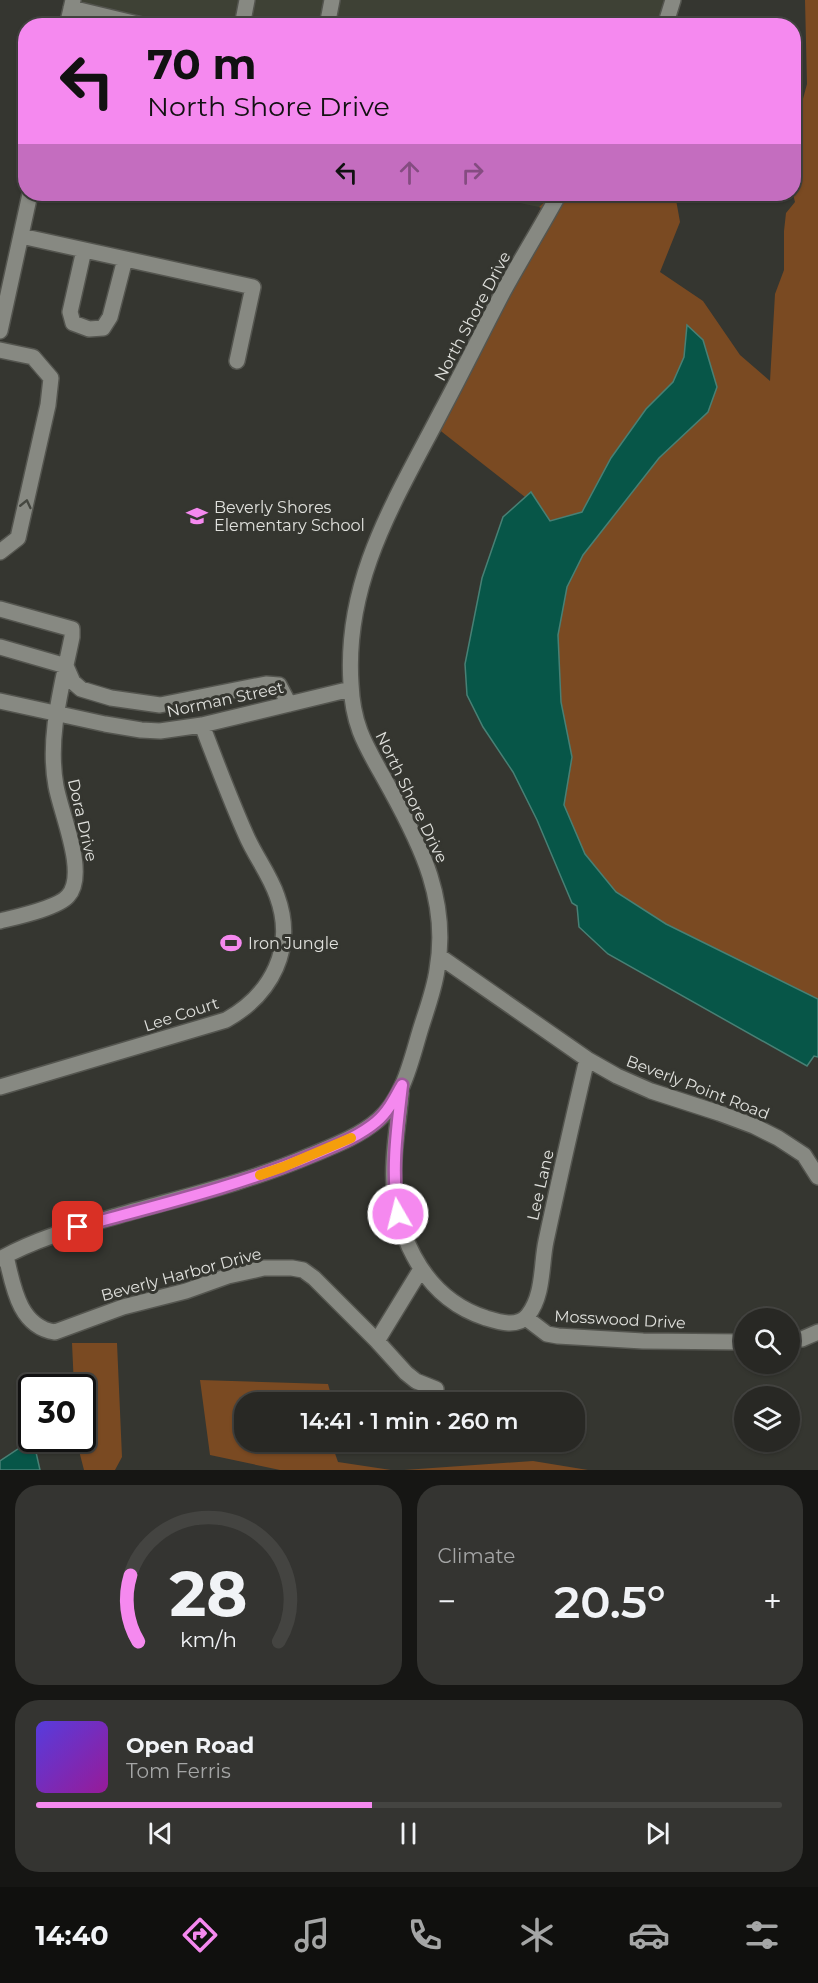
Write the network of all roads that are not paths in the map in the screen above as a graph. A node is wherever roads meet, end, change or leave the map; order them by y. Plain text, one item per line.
1 (246, 0) edge
2 (332, 0) edge
3 (672, 0) edge
4 (72, 4) edge
5 (119, 18) edge
6 (243, 18) edge
7 (329, 18) edge
8 (667, 18) edge
9 (28, 201) edge
10 (555, 201) edge
11 (21, 236) junction
12 (84, 250) junction
13 (125, 259) junction
14 (0, 332) edge
15 (0, 350) edge
16 (237, 361) dead end
17 (0, 552) edge
18 (0, 609) edge
19 (0, 647) edge
20 (66, 666) junction
21 (351, 689) junction
22 (0, 701) edge
23 (289, 704) junction
24 (56, 713) junction
25 (202, 725) junction
26 (0, 921) edge
27 (439, 956) junction
28 (587, 1059) junction
29 (402, 1085) junction
30 (0, 1087) edge
31 (818, 1177) edge
32 (3, 1258) edge
33 (421, 1269) junction
34 (526, 1318) junction
35 (818, 1332) edge
36 (800, 1339) edge
37 (377, 1341) junction
38 (734, 1342) edge
39 (436, 1389) dead end

1 - 6 street
2 - 7 street
3 - 8 street
4 - 5 street
9 - 11 street
10 - 21 street, North Shore Drive
11 - 12 street
11 - 14 street
12 - 13 street
12 - 13 street
13 - 16 street
17 -> 15 street
18 - 20 street, Dora Drive
19 - 20 street
20 - 23 street
20 - 24 street, Dora Drive
21 - 23 street, Norman Street
21 - 27 street, North Shore Drive
22 - 24 street, Norman Street
23 - 25 street, Norman Street
24 - 25 street, Norman Street
24 - 26 street, Dora Drive
25 - 30 street, Lee Court
27 - 28 street, Beverly Point Road
27 - 29 street, North Shore Drive
28 - 31 street, Beverly Point Road
28 - 34 street, Lee Lane
29 - 32 street, North Shore Drive
29 - 33 street
32 - 37 street, Beverly Harbor Drive
33 - 34 street
33 - 37 street
34 - 38 street, Mosswood Drive
35 - 36 street
37 - 39 street, Beverly Harbor Drive

